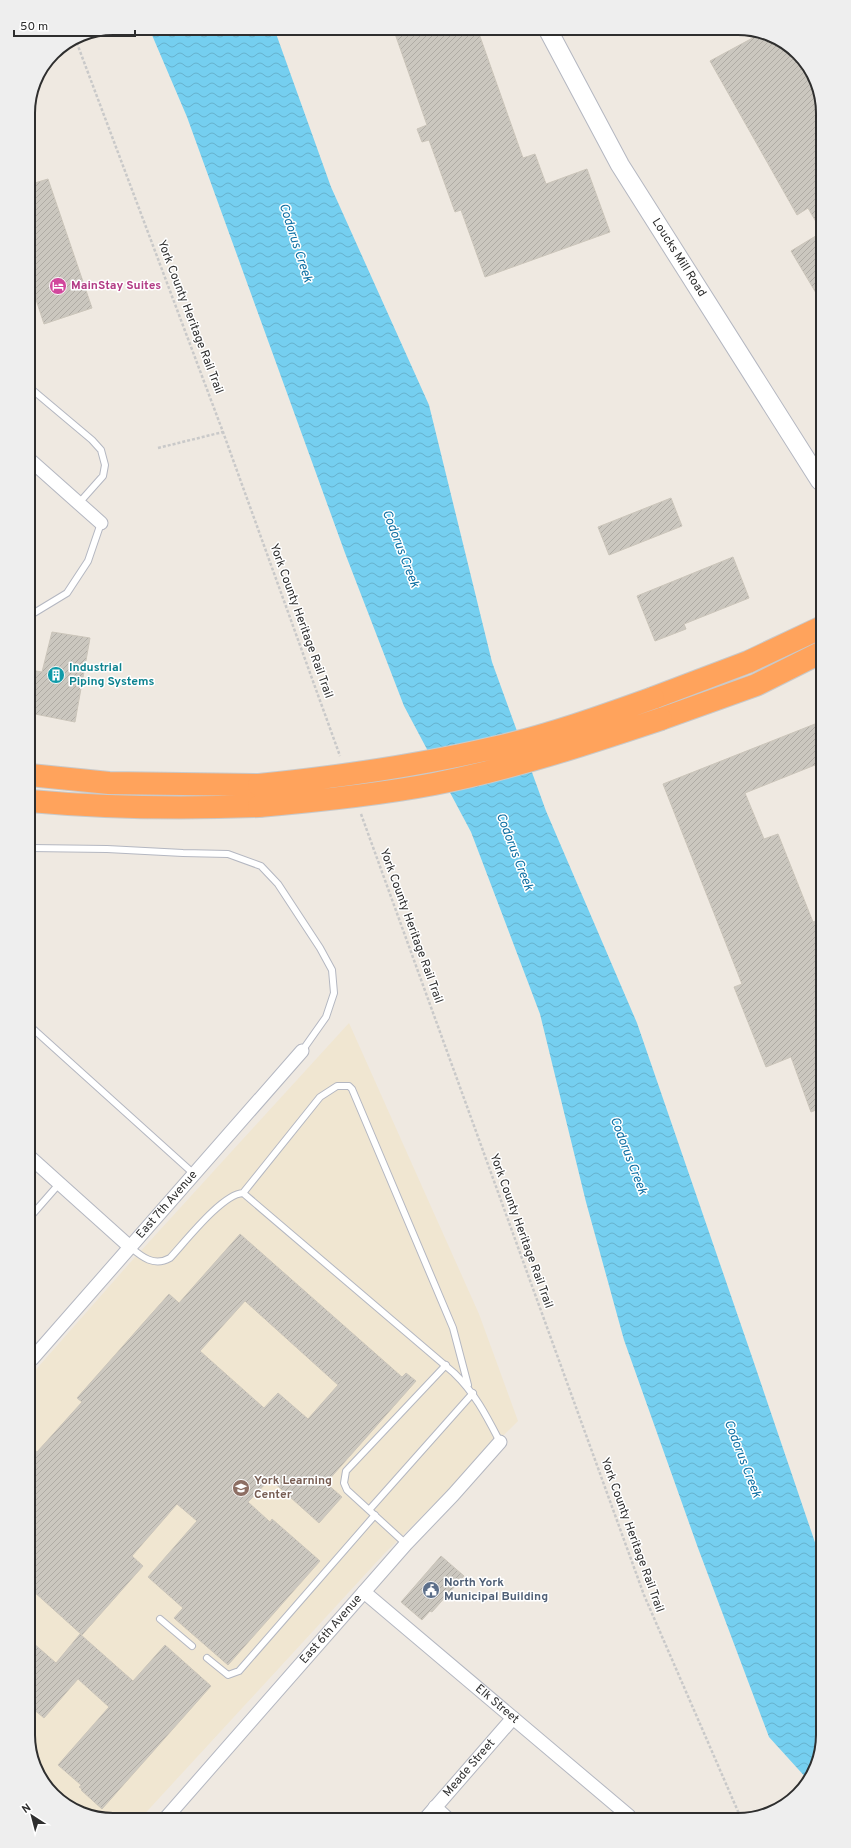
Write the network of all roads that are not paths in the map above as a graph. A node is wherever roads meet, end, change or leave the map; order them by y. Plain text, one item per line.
1 (551, 35) edge
2 (35, 392) edge
3 (35, 464) edge
4 (816, 475) edge
5 (79, 503) junction
6 (101, 523) joint
7 (35, 613) edge
8 (816, 630) edge
9 (816, 655) edge
10 (35, 776) edge
11 (259, 796) junction
12 (35, 801) edge
13 (35, 848) edge
14 (35, 1031) edge
15 (302, 1051) joint
16 (35, 1162) edge
17 (194, 1174) junction
18 (59, 1184) junction
19 (243, 1193) junction
20 (35, 1211) edge
21 (130, 1247) junction
22 (35, 1355) edge
23 (446, 1365) junction
24 (468, 1385) junction
25 (473, 1393) junction
26 (500, 1442) joint
27 (369, 1510) junction
28 (375, 1516) junction
29 (406, 1544) junction
30 (364, 1592) junction
31 (160, 1619) dead end
32 (192, 1646) dead end
33 (206, 1658) dead end
34 (513, 1718) junction
35 (435, 1806) junction
36 (170, 1813) edge
37 (430, 1813) edge
38 (443, 1813) edge
39 (625, 1813) edge

1 - 4 street, Loucks Mill Road
2 - 5 lane
3 - 5 street
5 - 6 street
6 - 7 lane
8 - 11 highway, bridge
9 - 11 highway, bridge
10 - 11 highway
11 - 12 highway
13 - 15 lane
14 - 17 lane
15 - 17 street, East 7th Avenue
16 - 18 street
17 - 21 street, East 7th Avenue
18 - 20 lane
18 - 21 street
19 - 21 lane
19 - 23 lane
19 - 24 lane
21 - 22 street, East 7th Avenue
23 - 24 lane
23 - 27 lane
24 - 25 lane
25 - 26 lane
25 - 27 lane
26 - 29 street, East 6th Avenue
27 - 28 lane
28 - 29 lane
28 - 33 lane
29 - 30 street, East 6th Avenue
30 - 34 street, Elk Street
30 - 36 street, East 6th Avenue
31 - 32 lane
34 - 35 street, Meade Street
34 - 39 street, Elk Street
35 - 37 street, Meade Street
35 - 38 street

